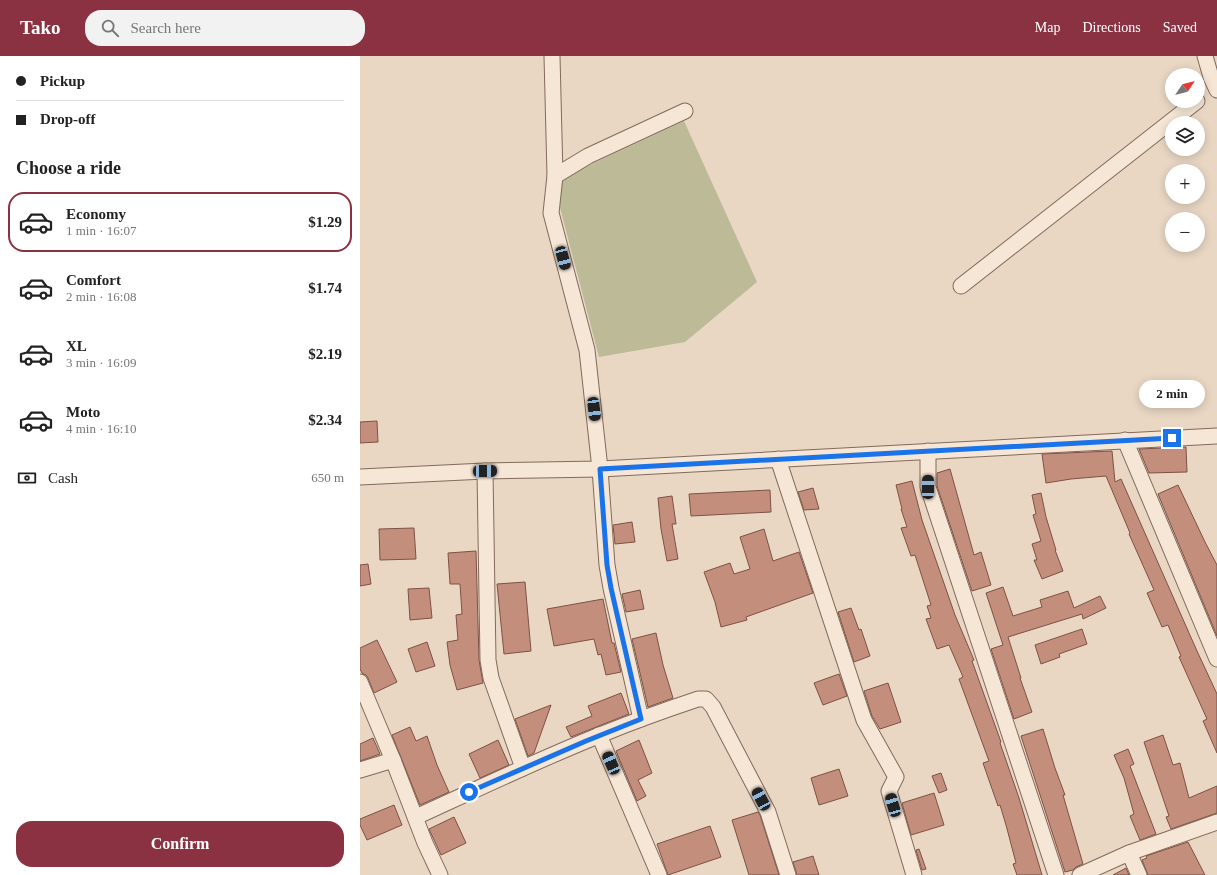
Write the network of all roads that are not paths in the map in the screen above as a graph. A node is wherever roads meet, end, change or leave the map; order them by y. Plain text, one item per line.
1 (552, 56) edge
2 (1206, 56) edge
3 (1216, 88) edge
4 (1205, 95) edge
5 (1187, 108) edge
6 (685, 111) dead end
7 (555, 176) junction
8 (961, 286) dead end
9 (1217, 436) edge
10 (1125, 440) junction
11 (928, 451) junction
12 (778, 459) junction
13 (600, 469) junction
14 (485, 471) junction
15 (360, 477) edge
16 (1217, 660) edge
17 (360, 682) edge
18 (641, 719) junction
19 (599, 735) junction
20 (393, 760) junction
21 (523, 768) junction
22 (360, 770) edge
23 (416, 816) junction
24 (1217, 822) edge
25 (1129, 853) junction
26 (440, 875) edge
27 (659, 875) edge
28 (788, 875) edge
29 (914, 875) edge
30 (1056, 875) edge
31 (1080, 875) edge
32 (1139, 875) edge

1 - 7 street
2 - 3 street
3 - 4 street
5 - 8 street
6 - 7 street
7 - 13 street
9 - 10 street
10 - 11 street
10 - 16 street
11 - 12 street
11 - 30 street
12 - 13 street
12 - 29 street
13 - 14 street
13 - 18 street
14 - 15 street
14 - 21 street
17 - 20 street
18 - 19 street
18 - 28 street
19 - 21 street
19 - 27 street
20 - 22 street
20 - 23 street
21 - 23 street
23 - 26 street
24 - 25 street
25 - 31 street
25 - 32 street

